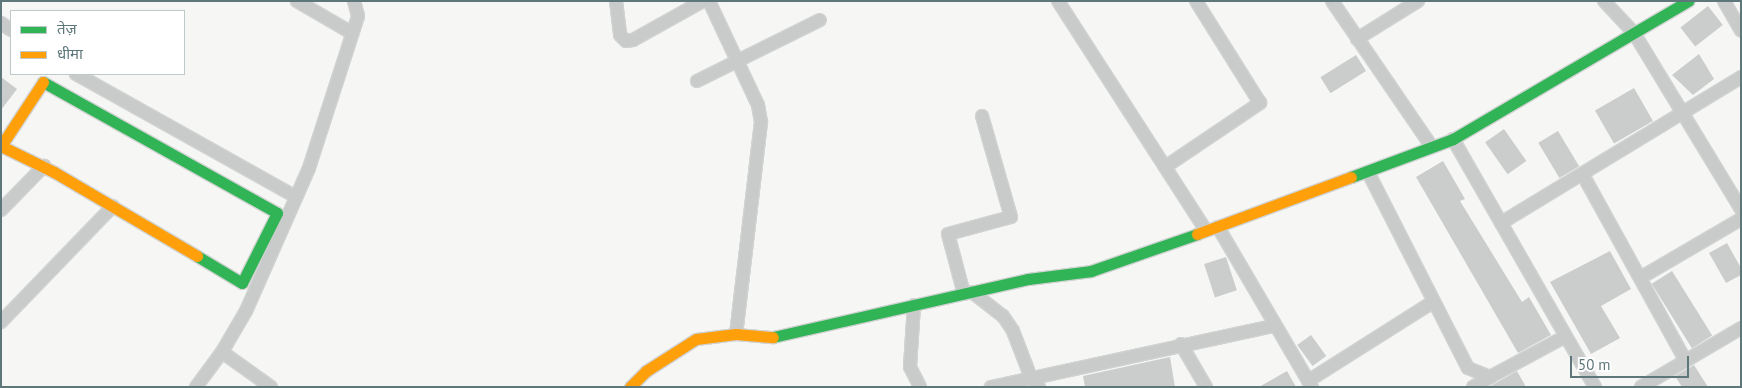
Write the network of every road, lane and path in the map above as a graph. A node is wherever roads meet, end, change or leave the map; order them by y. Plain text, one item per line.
1 (297, 1) edge
2 (354, 1) edge
3 (616, 1) edge
4 (703, 1) edge
5 (709, 1) edge
6 (1058, 1) edge
7 (1196, 1) edge
8 (1332, 1) edge
9 (1418, 1) edge
10 (1604, 1) edge
11 (1688, 1) edge
12 (1724, 1) edge
13 (820, 20) dead end
14 (1741, 31) edge
15 (352, 33) junction
16 (1634, 33) junction
17 (1357, 39) junction
18 (737, 62) junction
19 (78, 75) edge
20 (1741, 77) edge
21 (698, 81) dead end
22 (1684, 113) junction
23 (982, 116) dead end
24 (1453, 139) junction
25 (1432, 147) junction
26 (44, 166) junction
27 (1165, 166) junction
28 (1368, 172) junction
29 (1583, 175) junction
30 (296, 197) junction
31 (113, 206) junction
32 (1741, 209) edge
33 (1, 210) edge
34 (1741, 219) edge
35 (1501, 223) junction
36 (1218, 227) junction
37 (1205, 229) junction
38 (1640, 278) junction
39 (968, 293) junction
40 (1433, 302) junction
41 (914, 305) junction
42 (1, 322) edge
43 (1274, 326) junction
44 (1741, 328) edge
45 (736, 334) junction
46 (1566, 336) junction
47 (1181, 344) junction
48 (222, 352) junction
49 (1685, 360) junction
50 (1490, 377) junction
51 (1035, 382) edge
52 (1310, 384) edge
53 (196, 387) edge
54 (272, 387) edge
55 (630, 387) edge
56 (920, 387) edge
57 (991, 387) edge
58 (1206, 387) edge
59 (1473, 387) edge
60 (1595, 387) edge
61 (1641, 387) edge

1 - 15 street
2 - 15 street
3 - 4 street
5 - 18 street
6 - 27 street
7 - 27 street
8 - 17 street
9 - 17 street
10 - 16 street
11 - 16 street
12 - 14 street
13 - 18 street
15 - 30 street
16 - 22 street
16 - 24 street
17 - 25 street
18 - 21 street
18 - 45 street
19 - 30 street
20 - 22 street
22 - 29 street
22 - 32 street
23 - 39 street
24 - 25 street
24 - 35 street
25 - 28 street
26 - 31 street
26 - 31 street
26 - 33 street
27 - 37 street
28 - 36 street
28 - 40 street
29 - 35 street
29 - 38 street
30 - 48 street
31 - 42 street
34 - 38 street
35 - 46 street
36 - 37 street
36 - 43 street
37 - 39 street
38 - 49 street
39 - 41 street
39 - 51 street
40 - 50 street
40 - 52 street
41 - 45 street
41 - 56 street
43 - 47 street
43 - 52 street
44 - 49 street
45 - 55 street
46 - 50 street
46 - 60 street
47 - 51 street
47 - 58 street
48 - 53 street
48 - 54 street
49 - 61 street
50 - 59 street
51 - 57 street

